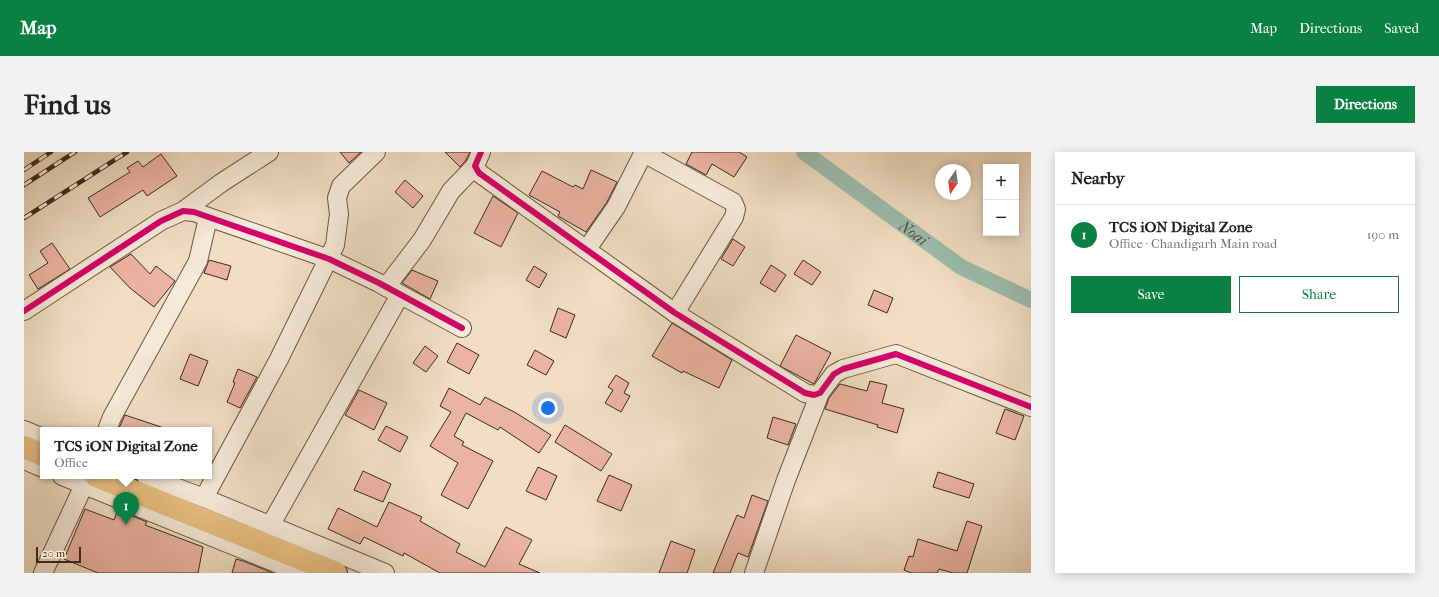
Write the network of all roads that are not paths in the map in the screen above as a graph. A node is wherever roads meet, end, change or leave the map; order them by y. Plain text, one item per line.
1 (269, 152) edge
2 (376, 152) edge
3 (644, 153) edge
4 (478, 159) edge
5 (183, 211) junction
6 (208, 218) junction
7 (587, 249) junction
8 (328, 259) junction
9 (393, 291) junction
10 (24, 311) edge
11 (675, 313) junction
12 (462, 328) dead end
13 (820, 393) junction
14 (1031, 407) edge
15 (108, 427) edge
16 (24, 430) edge
17 (40, 437) edge
18 (24, 447) edge
19 (40, 454) edge
20 (24, 460) edge
21 (40, 467) edge
22 (154, 479) edge
23 (90, 480) edge
24 (204, 498) junction
25 (270, 526) junction
26 (43, 573) edge
27 (301, 573) edge
28 (336, 573) edge
29 (385, 573) edge
30 (754, 573) edge

1 - 5 street
2 - 8 street
3 - 7 street
3 - 11 street
4 - 7 street
4 - 9 street
5 - 6 street
5 - 10 street
6 - 8 street
6 - 15 street
7 - 11 street
8 - 9 street
8 - 24 street
9 - 12 street
9 - 25 street
11 - 13 street
13 - 14 street
13 - 30 street
16 - 17 street
18 - 19 main road
20 - 21 street
22 - 24 street
23 - 26 street
23 - 27 street
23 - 28 main road
24 - 25 street
25 - 29 street

